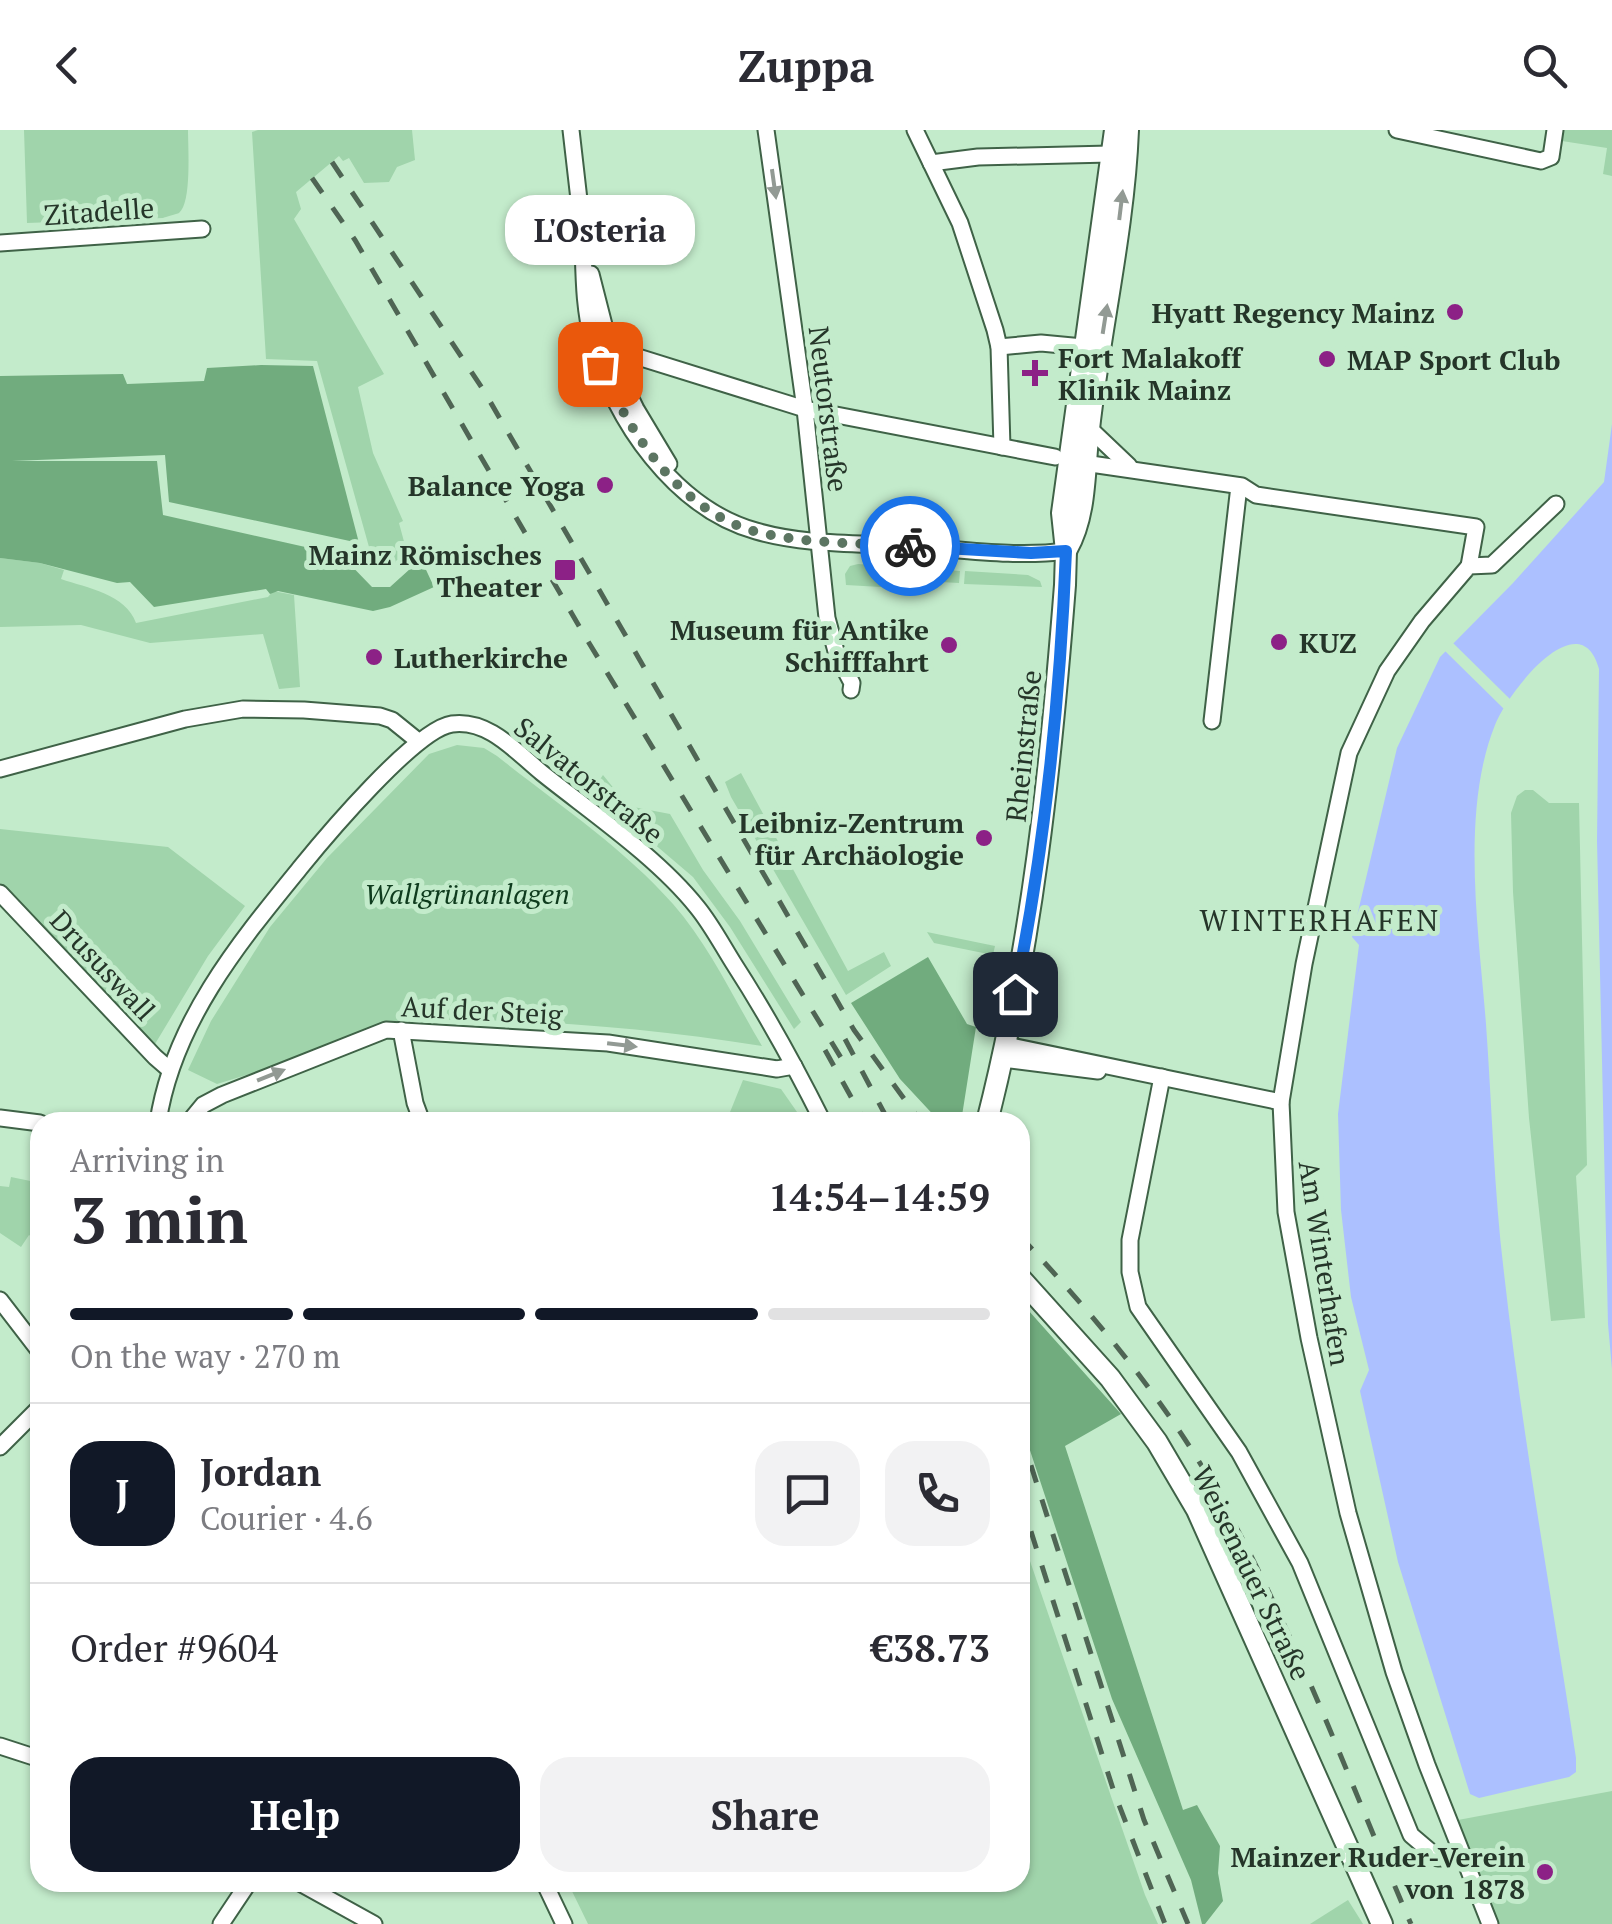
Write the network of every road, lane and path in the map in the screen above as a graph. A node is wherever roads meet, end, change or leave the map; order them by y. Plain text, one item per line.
1 (571, 130) edge
2 (766, 130) edge
3 (915, 130) edge
4 (1115, 130) edge
5 (1128, 130) edge
6 (1397, 130) edge
7 (1555, 130) edge
8 (1110, 154) junction
9 (931, 163) junction
10 (202, 230) dead end
11 (0, 243) edge
12 (601, 345) junction
13 (1000, 347) junction
14 (1083, 347) junction
15 (805, 409) junction
16 (1089, 428) junction
17 (1002, 447) junction
18 (1069, 460) junction
19 (1142, 472) junction
20 (1239, 486) junction
21 (1556, 504) dead end
22 (820, 541) junction
23 (1066, 551) junction
24 (1469, 566) junction
25 (851, 690) dead end
26 (1212, 721) dead end
27 (418, 741) junction
28 (0, 768) edge
29 (0, 893) edge
30 (401, 1030) junction
31 (1004, 1052) junction
32 (794, 1066) junction
33 (170, 1070) junction
34 (1170, 1079) junction
35 (1280, 1102) junction
36 (160, 1112) edge
37 (197, 1112) edge
38 (418, 1112) edge
39 (818, 1112) edge
40 (989, 1112) edge
41 (0, 1118) edge
42 (30, 1122) edge
43 (1030, 1289) edge
44 (0, 1300) edge
45 (30, 1339) edge
46 (30, 1417) edge
47 (0, 1447) edge
48 (0, 1746) edge
49 (30, 1755) edge
50 (1464, 1857) junction
51 (242, 1892) edge
52 (316, 1892) edge
53 (549, 1892) edge
54 (221, 1924) edge
55 (374, 1924) edge
56 (564, 1924) edge
57 (1382, 1924) edge
58 (1490, 1924) edge

1 - 12 street
2 -> 15 street, Neutorstraße
3 - 9 street
4 - 8 main road, Rheinstraße
16 -> 5 main road, Rheinstraße
6 - 7 street
8 - 9 street
8 - 14 main road, Rheinstraße
9 - 13 street
10 - 11 street, Zitadelle
12 - 15 street
12 - 22 street
13 - 14 street
13 - 17 street
14 - 18 main road, Rheinstraße
15 - 17 street
15 - 22 street, Neutorstraße
16 - 18 main road, Rheinstraße
16 - 19 street
17 - 18 street
18 - 19 street
18 - 23 main road, Rheinstraße
19 - 20 street
20 - 24 street
20 - 26 street
21 - 24 street
22 - 23 street
22 - 25 street, Neutorstraße
23 - 31 main road, Rheinstraße
24 - 35 street, Am Winterhafen
27 - 28 street
27 - 32 street, Salvatorstraße
27 - 33 street, Salvatorstraße
29 - 33 street, Drususwall
30 -> 32 street, Auf der Steig
37 -> 30 street, Auf der Steig
30 - 38 street
31 - 34 street
31 - 40 main road, Rheinstraße
32 - 39 street, Salvatorstraße
33 - 36 street, Salvatorstraße
34 - 35 street
34 - 50 street
35 - 50 street, Am Winterhafen
41 - 42 street
43 - 57 main road, Weisenauer Straße
44 - 45 street
46 - 47 street
48 - 49 street
50 - 58 street, Am Winterhafen
51 - 54 street
52 - 55 street
53 - 56 street

